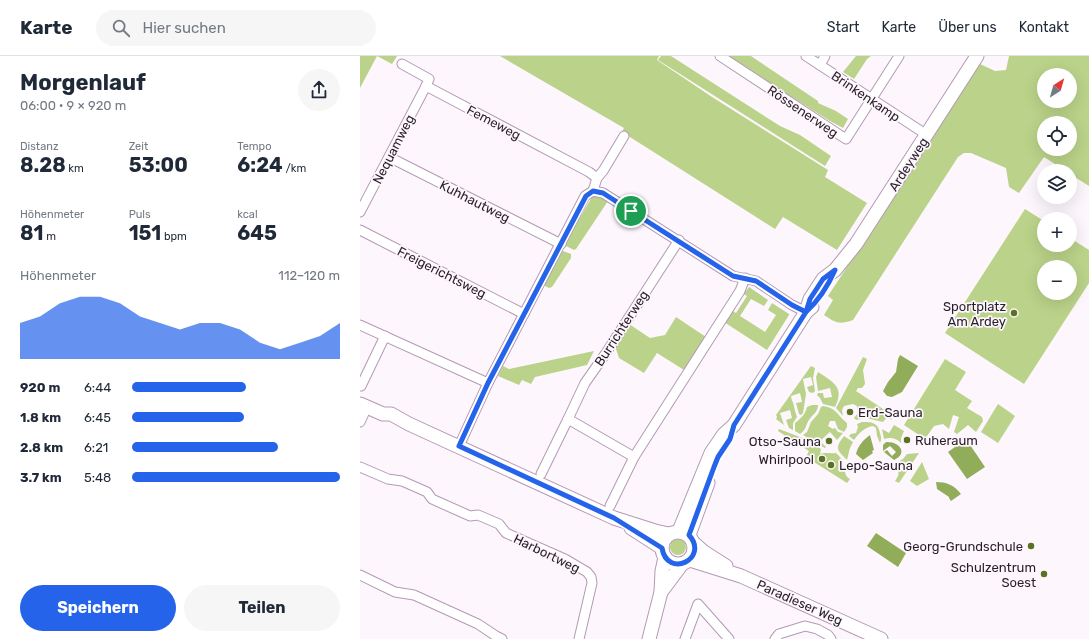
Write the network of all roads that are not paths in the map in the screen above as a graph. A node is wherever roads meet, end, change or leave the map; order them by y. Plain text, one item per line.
1 (720, 56) edge
2 (806, 56) edge
3 (825, 56) edge
4 (899, 56) edge
5 (977, 56) edge
6 (402, 64) dead end
7 (820, 65) junction
8 (426, 86) junction
9 (872, 100) junction
10 (927, 135) junction
11 (624, 136) dead end
12 (389, 157) junction
13 (597, 178) junction
14 (593, 191) junction
15 (360, 212) edge
16 (360, 230) edge
17 (678, 240) junction
18 (561, 244) junction
19 (745, 278) junction
20 (806, 312) junction
21 (524, 314) junction
22 (360, 325) edge
23 (385, 336) junction
24 (488, 383) junction
25 (361, 386) dead end
26 (364, 405) edge
27 (568, 418) junction
28 (360, 422) edge
29 (459, 446) junction
30 (634, 457) junction
31 (360, 467) edge
32 (541, 474) dead end
33 (612, 512) junction
34 (683, 536) junction
35 (663, 553) junction
36 (686, 562) junction
37 (360, 575) edge
38 (741, 576) junction
39 (661, 592) junction
40 (502, 639) edge
41 (579, 639) edge
42 (648, 639) edge
43 (685, 639) edge
44 (729, 639) edge
45 (774, 639) edge
46 (831, 639) edge
47 (881, 639) edge

1 - 9 street, Rössenerweg
2 - 7 street, Brinkenkamp
3 - 7 street
4 - 9 street
5 - 10 main road, Ardeyweg
6 - 8 street
7 - 9 street, Brinkenkamp
8 - 12 street, Nequamweg
8 - 13 street, Femeweg
9 - 10 street, Brinkenkamp
10 - 20 main road, Ardeyweg
11 - 13 street
12 - 15 street, Nequamweg
12 - 18 street, Kuhhautweg
13 - 14 street
14 - 17 street
14 - 18 street
16 - 21 street, Freigerichtsweg
17 - 19 street
17 - 27 street, Burrichterweg
18 - 21 street
19 - 20 street
19 - 30 street
20 - 34 main road, Ardeyweg
21 - 24 street
22 - 23 street
23 - 24 street
23 - 25 street
24 - 29 street
26 - 28 street
26 - 29 main road, Paradieser Weg
27 - 30 street
27 - 32 street, Burrichterweg
29 - 33 main road, Paradieser Weg
30 - 33 street
31 - 41 street, Harbortweg
33 - 34 main road, Paradieser Weg
33 - 35 main road, Paradieser Weg
34 - 35 main road
34 - 36 main road
34 - 38 main road, Paradieser Weg
35 - 36 main road, Paradieser Weg
35 - 39 main road
36 - 38 main road, Paradieser Weg
36 - 39 main road
37 - 40 street
38 - 47 main road, Paradieser Weg
39 - 42 main road
43 - 44 street
45 - 46 street

